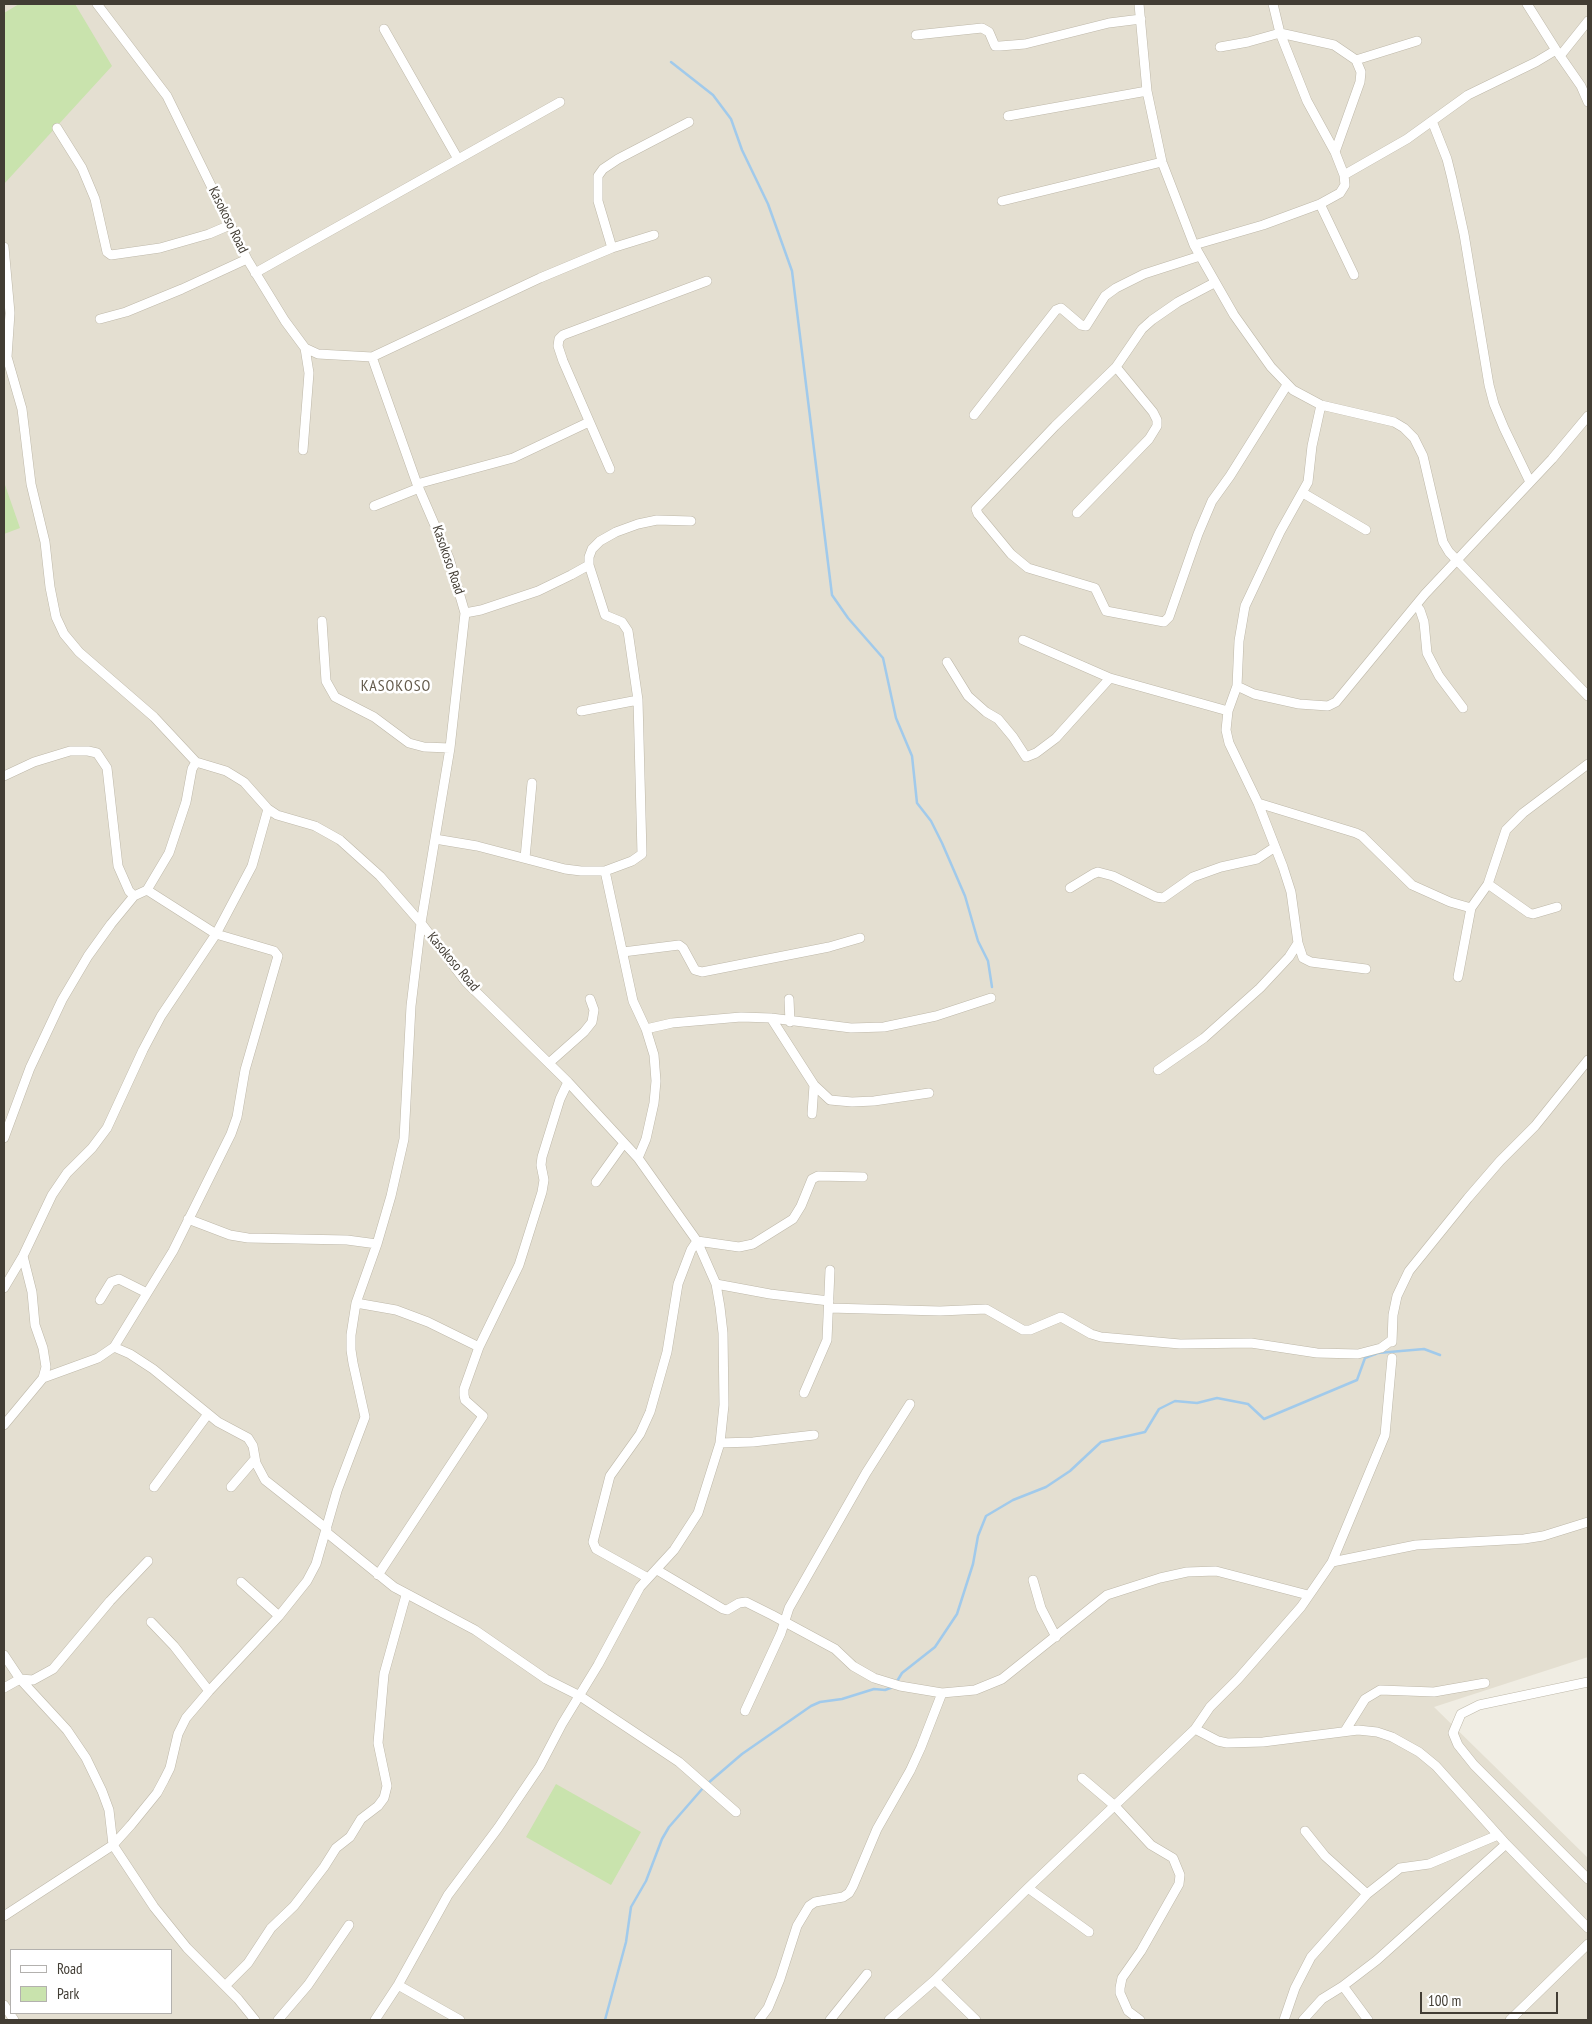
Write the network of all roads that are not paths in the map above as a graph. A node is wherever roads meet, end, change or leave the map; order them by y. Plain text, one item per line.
1 (97, 4) edge
2 (1139, 4) edge
3 (1273, 4) edge
4 (1527, 4) edge
5 (1141, 19) junction
6 (1588, 21) edge
7 (384, 29) dead end
8 (1280, 33) junction
9 (916, 34) dead end
10 (1417, 41) dead end
11 (1220, 47) dead end
12 (1558, 53) junction
13 (1356, 60) junction
14 (1147, 91) junction
15 (560, 102) dead end
16 (1588, 102) edge
17 (1008, 116) dead end
18 (1432, 121) junction
19 (689, 122) dead end
20 (57, 128) dead end
21 (1335, 152) junction
22 (458, 159) junction
23 (1162, 162) junction
24 (1344, 175) junction
25 (1002, 200) dead end
26 (1320, 204) junction
27 (230, 225) junction
28 (654, 235) dead end
29 (1194, 245) junction
30 (4, 247) edge
31 (612, 248) junction
32 (1200, 256) junction
33 (247, 259) junction
34 (255, 273) junction
35 (1354, 275) dead end
36 (707, 281) dead end
37 (1214, 283) junction
38 (100, 319) dead end
39 (306, 348) junction
40 (372, 357) junction
41 (1116, 367) junction
42 (1287, 384) junction
43 (1321, 405) junction
44 (974, 415) dead end
45 (1588, 416) edge
46 (589, 422) junction
47 (304, 450) dead end
48 (610, 469) dead end
49 (1530, 482) junction
50 (418, 486) junction
51 (1303, 493) junction
52 (374, 506) dead end
53 (1077, 513) dead end
54 (691, 522) dead end
55 (1366, 530) dead end
56 (1455, 561) junction
57 (589, 565) junction
58 (1416, 605) junction
59 (465, 613) junction
60 (322, 621) dead end
61 (1023, 640) dead end
62 (947, 662) dead end
63 (1110, 678) junction
64 (1236, 686) junction
65 (1587, 692) edge
66 (638, 700) junction
67 (1463, 708) dead end
68 (581, 711) dead end
69 (1228, 711) junction
70 (450, 748) junction
71 (196, 762) junction
72 (1588, 764) edge
73 (4, 776) edge
74 (532, 783) dead end
75 (1258, 804) junction
76 (268, 810) junction
77 (435, 839) junction
78 (1275, 847) junction
79 (525, 858) junction
80 (605, 870) junction
81 (1488, 884) junction
82 (1070, 888) dead end
83 (147, 890) junction
84 (134, 896) junction
85 (1557, 907) dead end
86 (1471, 908) junction
87 (421, 923) junction
88 (216, 934) junction
89 (860, 938) dead end
90 (1298, 943) junction
91 (623, 952) junction
92 (1366, 969) dead end
93 (1458, 977) dead end
94 (991, 998) dead end
95 (590, 999) dead end
96 (789, 999) dead end
97 (771, 1018) junction
98 (790, 1022) junction
99 (646, 1029) junction
100 (1588, 1060) edge
101 (549, 1063) junction
102 (1158, 1070) dead end
103 (568, 1082) junction
104 (814, 1085) junction
105 (929, 1094) dead end
106 (812, 1114) dead end
107 (4, 1138) edge
108 (624, 1143) junction
109 (638, 1158) junction
110 (863, 1177) dead end
111 (596, 1182) dead end
112 (188, 1220) junction
113 (697, 1241) junction
114 (377, 1244) junction
115 (23, 1256) junction
116 (830, 1270) dead end
117 (716, 1284) junction
118 (4, 1288) edge
119 (146, 1293) junction
120 (100, 1300) dead end
121 (356, 1303) junction
122 (829, 1304) junction
123 (114, 1347) junction
124 (479, 1347) junction
125 (1392, 1358) dead end
126 (43, 1378) junction
127 (804, 1393) dead end
128 (910, 1404) dead end
129 (208, 1414) junction
130 (4, 1425) edge
131 (814, 1434) dead end
132 (720, 1443) junction
133 (255, 1459) junction
134 (154, 1487) dead end
135 (231, 1487) dead end
136 (1588, 1522) edge
137 (327, 1530) junction
138 (148, 1561) dead end
139 (1332, 1562) junction
140 (657, 1570) junction
141 (378, 1575) junction
142 (648, 1578) junction
143 (1032, 1580) dead end
144 (241, 1582) dead end
145 (406, 1595) junction
146 (1308, 1595) junction
147 (279, 1616) junction
148 (151, 1622) dead end
149 (784, 1622) junction
150 (1056, 1637) junction
151 (4, 1655) edge
152 (20, 1678) junction
153 (1588, 1682) edge
154 (1485, 1683) dead end
155 (4, 1688) edge
156 (209, 1691) junction
157 (942, 1693) junction
158 (580, 1696) junction
159 (745, 1711) dead end
160 (1355, 1716) junction
161 (1195, 1729) junction
162 (1361, 1730) junction
163 (1345, 1731) junction
164 (1082, 1778) dead end
165 (1115, 1806) junction
166 (736, 1812) dead end
167 (1305, 1831) dead end
168 (1498, 1835) junction
169 (1506, 1844) junction
170 (112, 1845) junction
171 (1588, 1880) edge
172 (1028, 1888) junction
173 (1367, 1894) junction
174 (4, 1916) edge
175 (349, 1925) dead end
176 (1588, 1928) edge
177 (1089, 1932) dead end
178 (1588, 1944) edge
179 (868, 1974) dead end
180 (936, 1980) junction
181 (398, 1985) junction
182 (225, 1986) junction
183 (1343, 1986) junction
184 (4, 2005) edge
185 (14, 2020) edge
186 (255, 2020) edge
187 (278, 2020) edge
188 (375, 2020) edge
189 (460, 2020) edge
190 (759, 2020) edge
191 (830, 2020) edge
192 (888, 2020) edge
193 (976, 2020) edge
194 (1140, 2020) edge
195 (1284, 2020) edge
196 (1303, 2020) edge
197 (1368, 2020) edge
198 (1510, 2020) edge

1 - 27 street, Kasokoso Road
2 - 5 street
3 - 8 street
4 - 12 street
5 - 9 street
5 - 14 street
6 - 12 street
7 - 22 street
8 - 11 street
8 - 13 street
8 - 21 street
10 - 13 street
12 - 16 street
12 - 18 street
13 - 21 street
14 - 17 street
14 - 23 street
15 - 22 street
18 - 24 street
18 - 49 street
19 - 31 street
20 - 27 street
21 - 24 street
22 - 34 street
23 - 25 street
23 - 29 street
24 - 26 street
26 - 29 street
26 - 35 street
27 - 33 street, Kasokoso Road
28 - 31 street
29 - 32 street
30 - 71 street
31 - 40 street
32 - 37 street
32 - 44 street
33 - 34 street, Kasokoso Road
33 - 38 street
34 - 39 street, Kasokoso Road
36 - 46 street
37 - 41 street
37 - 42 street
39 - 40 street
39 - 47 street
40 - 50 street, Kasokoso Road
41 - 42 street
41 - 53 street
42 - 43 street
43 - 51 street
43 - 56 street
45 - 49 street
46 - 48 street
46 - 50 street
49 - 56 street
50 - 52 street
50 - 59 street, Kasokoso Road
51 - 55 street
51 - 64 street
54 - 57 street
56 - 58 street
56 - 65 street
57 - 59 street
57 - 66 street
58 - 64 street
58 - 67 street
59 - 70 street, Kasokoso Road
60 - 70 street
61 - 63 street
62 - 63 street
63 - 69 street
64 - 69 street
66 - 68 street
66 - 80 street
69 - 75 street
70 - 77 street, Kasokoso Road
71 - 76 street
71 - 83 street
72 - 81 street
73 - 84 street
74 - 79 street
75 - 78 street
75 - 86 street
76 - 87 street
76 - 88 street
77 - 79 street
77 - 87 street, Kasokoso Road
78 - 82 street
78 - 90 street
79 - 80 street
80 - 91 street
81 - 85 street
81 - 86 street
83 - 84 street
83 - 88 street
84 - 107 street
86 - 93 street
87 - 101 street, Kasokoso Road
87 - 114 street
88 - 112 street
88 - 115 street
89 - 91 street
90 - 92 street
90 - 102 street
91 - 99 street
94 - 98 street
95 - 101 street
96 - 98 street
97 - 98 street
97 - 99 street
97 - 104 street
99 - 109 street
100 - 122 street
101 - 103 street, Kasokoso Road
103 - 108 street, Kasokoso Road
103 - 124 street
104 - 105 street
104 - 106 street
108 - 109 street, Kasokoso Road
108 - 111 street
109 - 113 street, Kasokoso Road
110 - 113 street
112 - 114 street
112 - 119 street
113 - 117 street, Kasokoso Road
113 - 142 street
114 - 121 street
115 - 118 street
115 - 126 street
116 - 122 street
117 - 122 street
117 - 132 street, Kasokoso Road
119 - 120 street
119 - 123 street
121 - 124 street
121 - 137 street
122 - 127 street
123 - 126 street
123 - 129 street
124 - 141 street
125 - 139 street
126 - 130 street
128 - 149 street
129 - 133 street
129 - 134 street
131 - 132 street
132 - 140 street, Kasokoso Road
133 - 135 street
133 - 137 street
136 - 139 street
137 - 141 street
137 - 147 street
138 - 152 street
139 - 146 street
140 - 142 street, Kasokoso Road
140 - 149 street
141 - 145 street
142 - 158 street, Kasokoso Road
143 - 150 street
144 - 147 street
145 - 158 street
145 - 182 street
146 - 150 street
146 - 161 street
147 - 156 street
148 - 156 street
149 - 157 street
149 - 159 street
150 - 157 street
151 - 152 street
152 - 155 street
152 - 170 street
153 - 171 street
154 - 160 street
156 - 170 street
157 - 190 street
158 - 166 street
158 - 181 street, Kasokoso Road
160 - 162 street
160 - 163 street
161 - 163 street
161 - 165 street
162 - 163 street
162 - 168 street
164 - 165 street
165 - 172 street
165 - 194 street
167 - 173 street
168 - 169 street
168 - 173 street
169 - 176 street
169 - 183 street
170 - 174 street
170 - 182 street
172 - 177 street
172 - 180 street
173 - 195 street
175 - 187 street
178 - 198 street
179 - 191 street
180 - 192 street
180 - 193 street
181 - 188 street, Kasokoso Road
181 - 189 street
182 - 186 street
183 - 196 street
183 - 197 street
184 - 185 street

